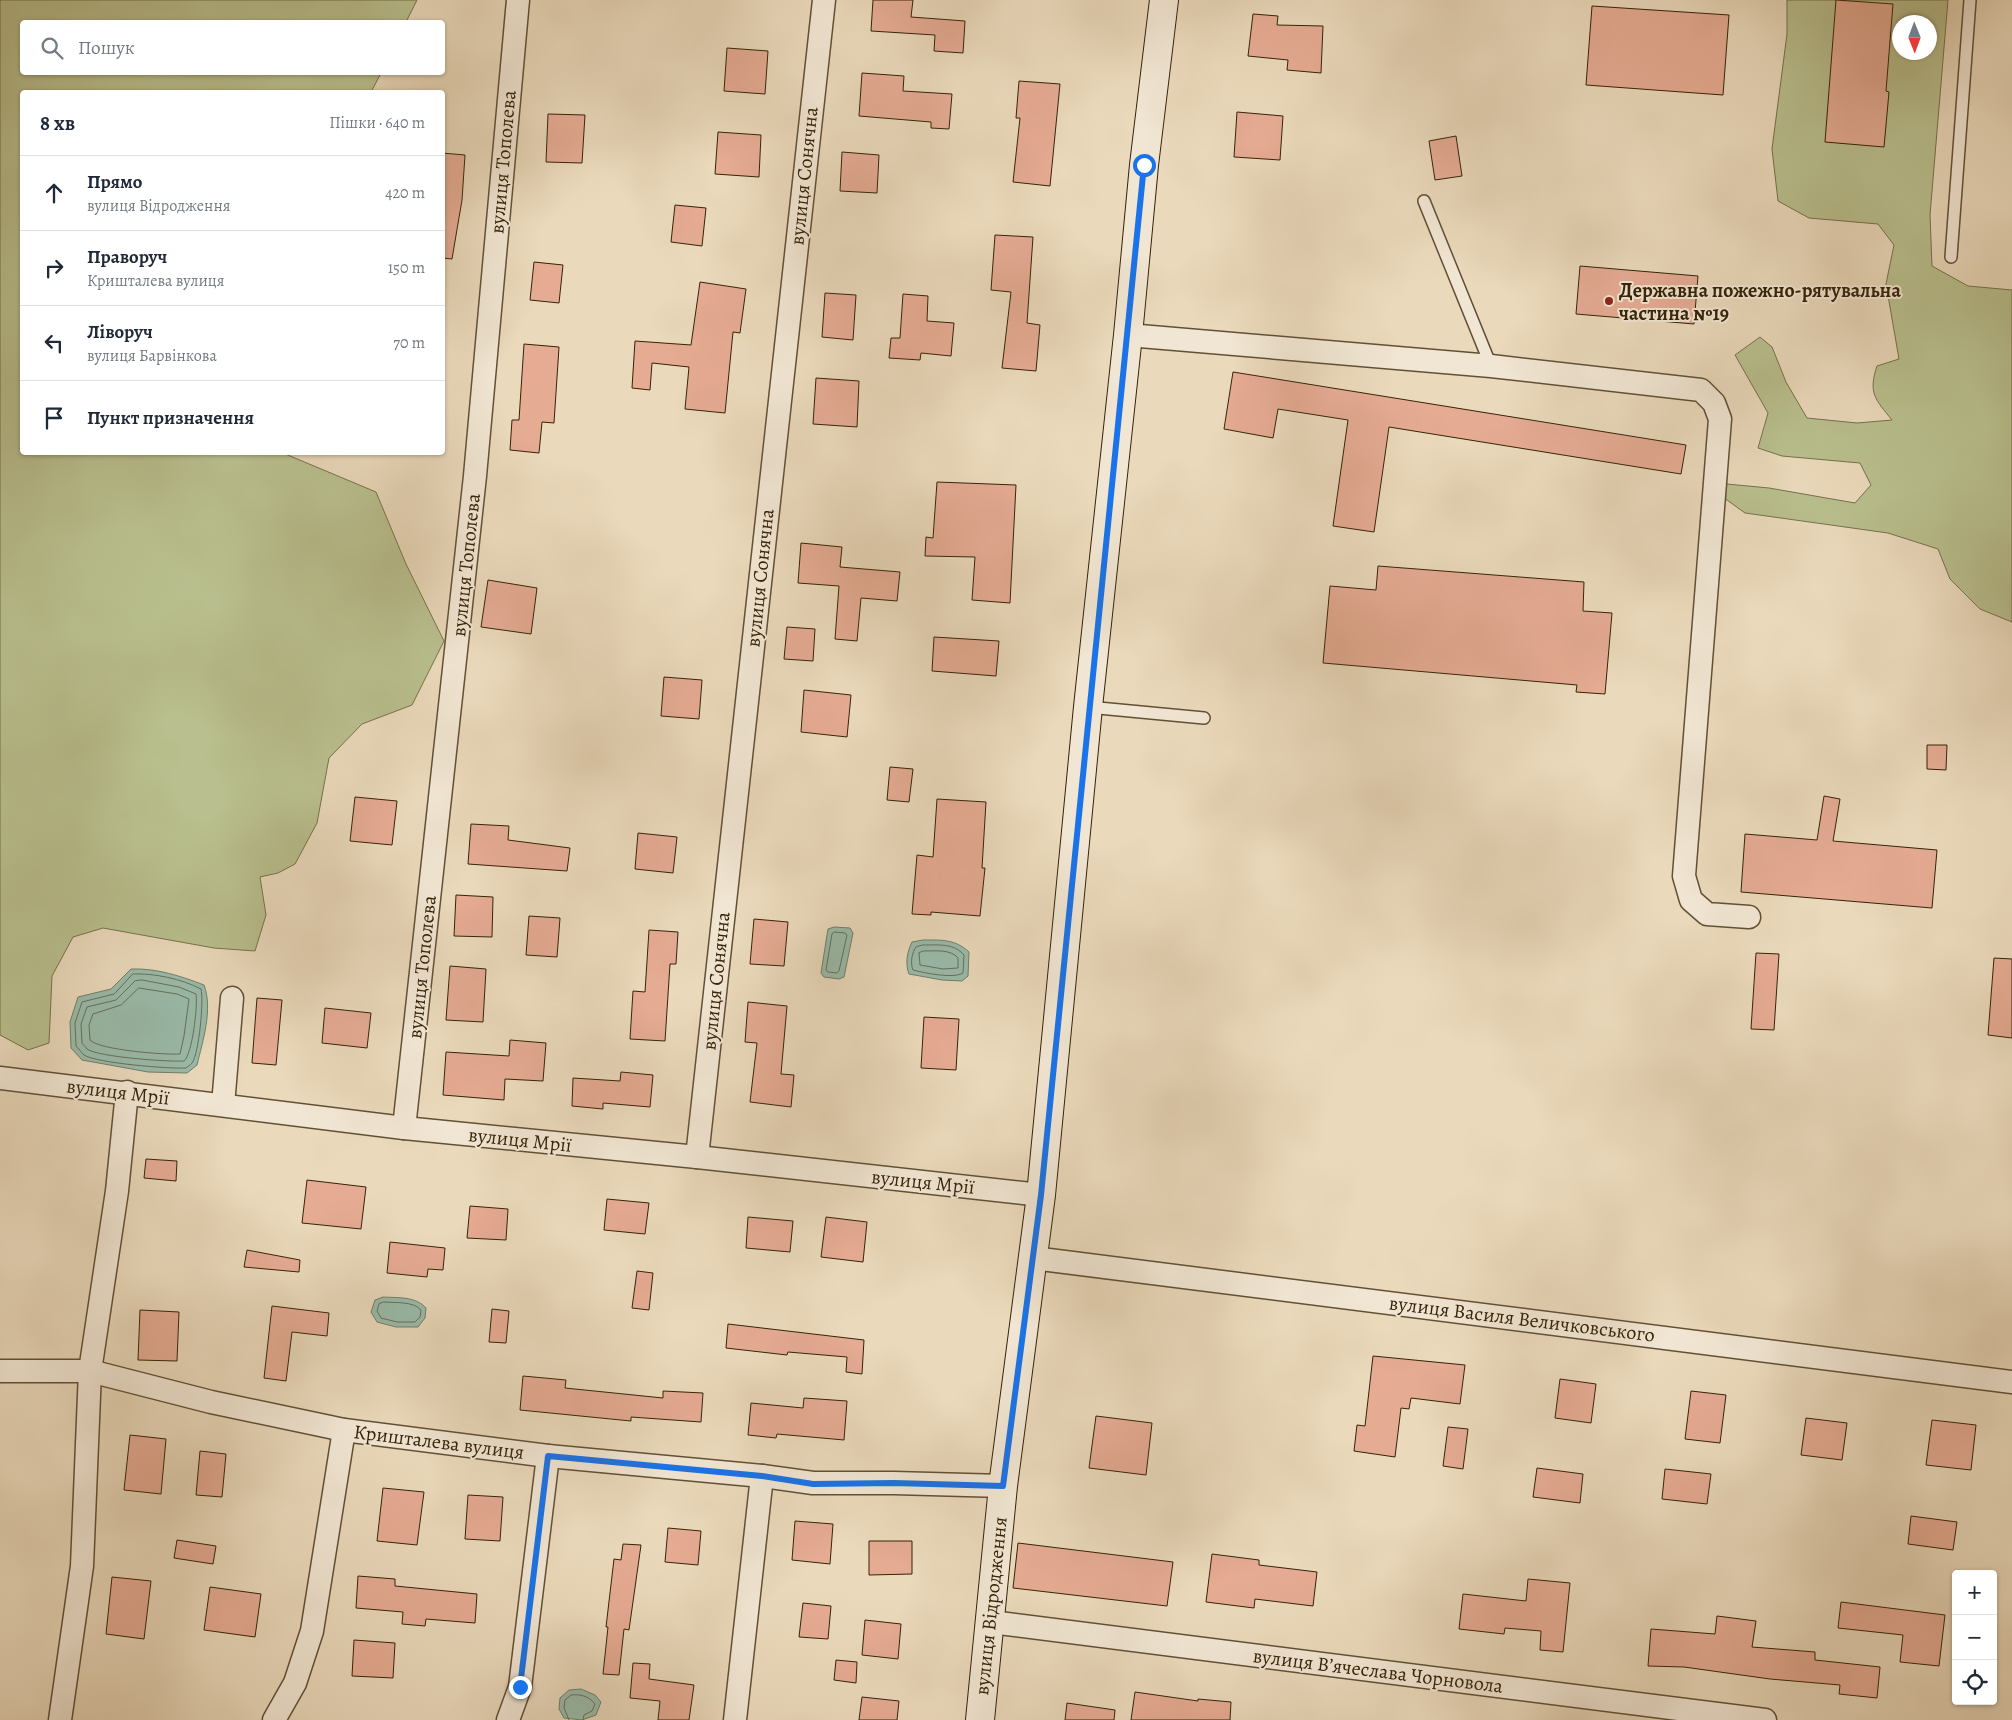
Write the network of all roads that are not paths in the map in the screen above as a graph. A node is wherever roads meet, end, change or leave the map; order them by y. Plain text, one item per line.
1 (518, 0) edge
2 (824, 0) edge
3 (1164, 0) edge
4 (1970, 0) edge
5 (1424, 200) dead end
6 (1951, 257) dead end
7 (1128, 335) junction
8 (1491, 366) junction
9 (1088, 707) junction
10 (1204, 718) dead end
11 (1749, 917) dead end
12 (232, 998) dead end
13 (0, 1078) edge
14 (127, 1092) junction
15 (223, 1105) junction
16 (404, 1128) junction
17 (697, 1157) junction
18 (1041, 1195) junction
19 (1033, 1258) junction
20 (0, 1371) edge
21 (90, 1371) junction
22 (2012, 1382) edge
23 (344, 1430) junction
24 (548, 1456) junction
25 (762, 1476) junction
26 (1003, 1486) junction
27 (991, 1622) junction
28 (60, 1720) edge
29 (274, 1720) edge
30 (508, 1720) edge
31 (735, 1720) edge
32 (980, 1720) edge
33 (1765, 1720) edge

1 - 16 street, вулиця Тополева
2 - 17 street, вулиця Сонячна
3 - 7 street, вулиця Відродження
4 - 6 lane
5 - 8 lane
7 - 8 street
7 - 9 street, вулиця Відродження
8 - 11 street
9 - 10 lane
9 - 18 street, вулиця Відродження
12 - 15 street
13 - 14 street, вулиця Мрії
14 - 15 street, вулиця Мрії
14 - 21 street
15 - 16 street, вулиця Мрії
16 - 17 street, вулиця Мрії
17 - 18 street, вулиця Мрії
18 - 19 street, вулиця Відродження
19 - 22 street, вулиця Василя Величковського
19 - 26 street, вулиця Відродження
20 - 21 street, Кришталева вулиця
21 - 23 street, Кришталева вулиця
21 - 28 street
23 - 24 street, Кришталева вулиця
23 - 29 street
24 - 25 street, Кришталева вулиця
24 - 30 street
25 - 26 street, Кришталева вулиця
25 - 31 street
26 - 27 street, вулиця Відродження
27 - 32 street, вулиця Відродження
27 - 33 street, вулиця Вʼячеслава Чорновола

